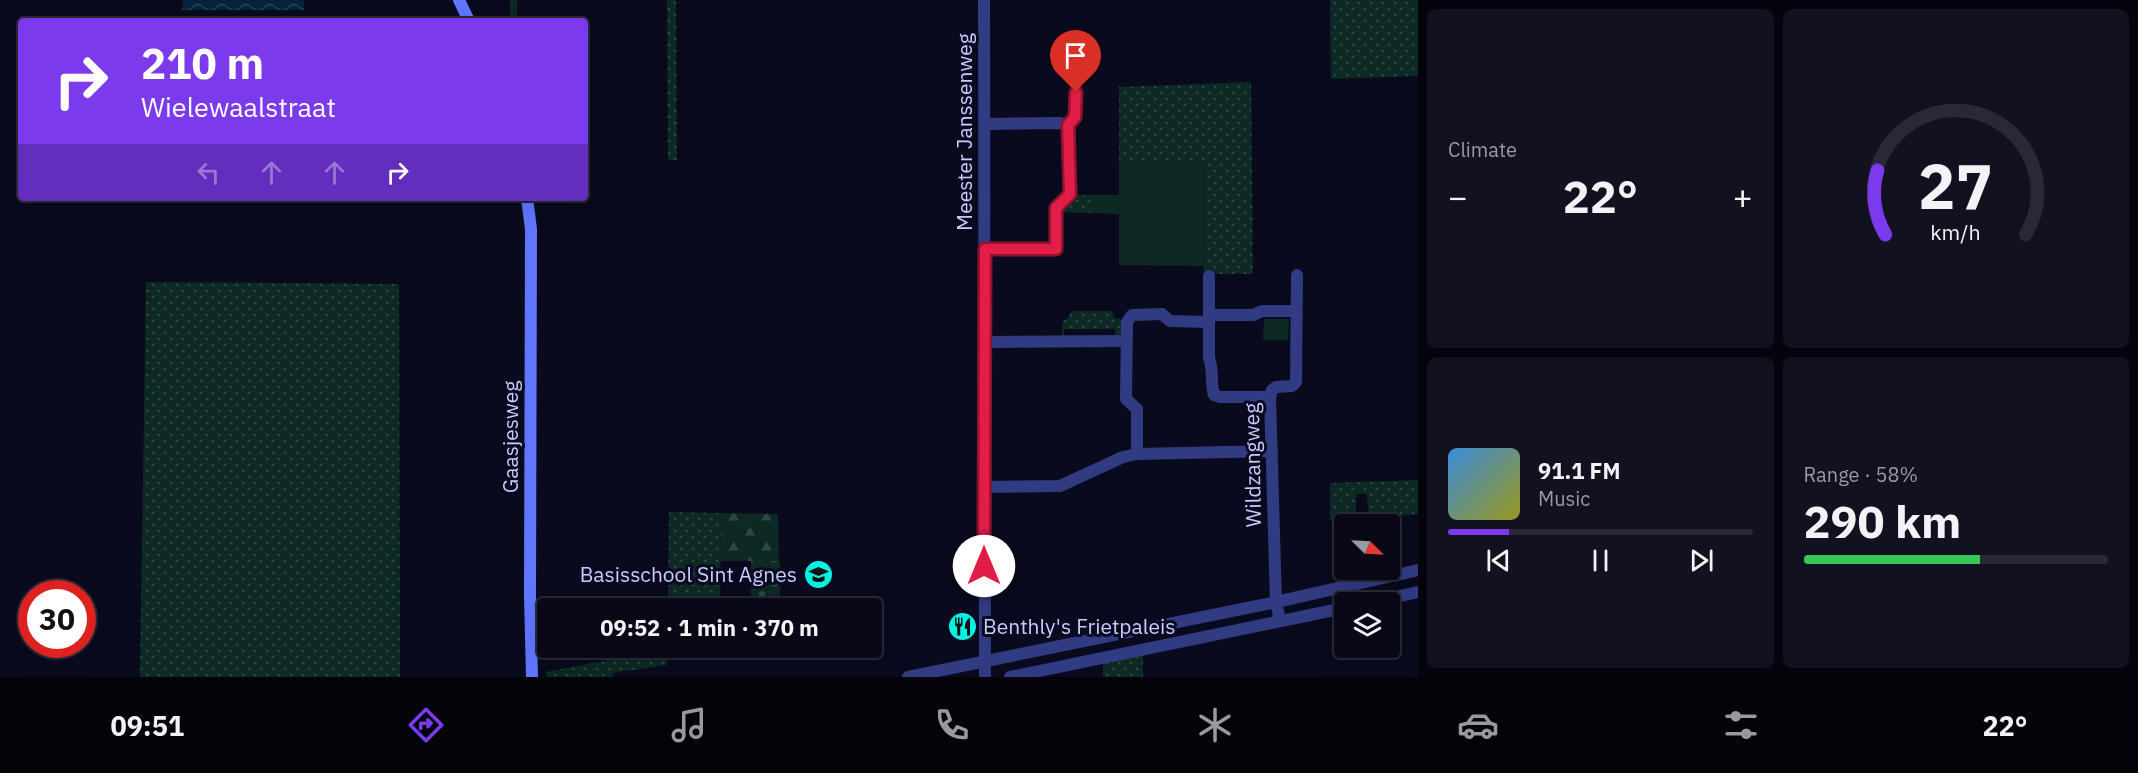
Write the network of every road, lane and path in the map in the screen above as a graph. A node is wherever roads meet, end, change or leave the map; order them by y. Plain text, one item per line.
1 (459, 0) edge
2 (984, 0) edge
3 (468, 18) edge
4 (1076, 92) dead end
5 (985, 124) junction
6 (1068, 125) junction
7 (527, 201) edge
8 (985, 249) junction
9 (1297, 275) dead end
10 (1209, 276) dead end
11 (1296, 311) junction
12 (1209, 319) junction
13 (1126, 341) junction
14 (985, 342) junction
15 (1270, 398) junction
16 (1272, 451) junction
17 (1137, 454) junction
18 (985, 487) junction
19 (1418, 570) edge
20 (1418, 592) edge
21 (1400, 596) edge
22 (1276, 602) junction
23 (1334, 610) edge
24 (1280, 621) junction
25 (984, 661) junction
26 (532, 677) edge
27 (908, 677) edge
28 (985, 677) edge
29 (1010, 677) edge

1 - 3 main road
2 - 5 street, Meester Janssenweg
4 - 6 street
5 - 6 street
5 - 8 street, Meester Janssenweg
6 - 8 street
7 - 26 main road, Gaasjesweg
8 - 14 street, Meester Janssenweg
9 - 11 street, Wildzangweg
10 - 12 street
11 - 12 street
11 - 15 street, Wildzangweg
12 - 13 street
12 - 15 street
13 - 14 street
13 - 17 street
14 - 18 street, Meester Janssenweg
15 - 16 street, Wildzangweg
16 - 17 street
16 - 22 street, Wildzangweg
17 - 18 street
18 - 25 street, Meester Janssenweg
19 - 22 street
20 - 21 street
22 - 24 street, Wildzangweg
22 - 25 street
23 - 24 street
24 - 29 street
25 - 27 street
25 - 28 street, Meester Janssenweg

